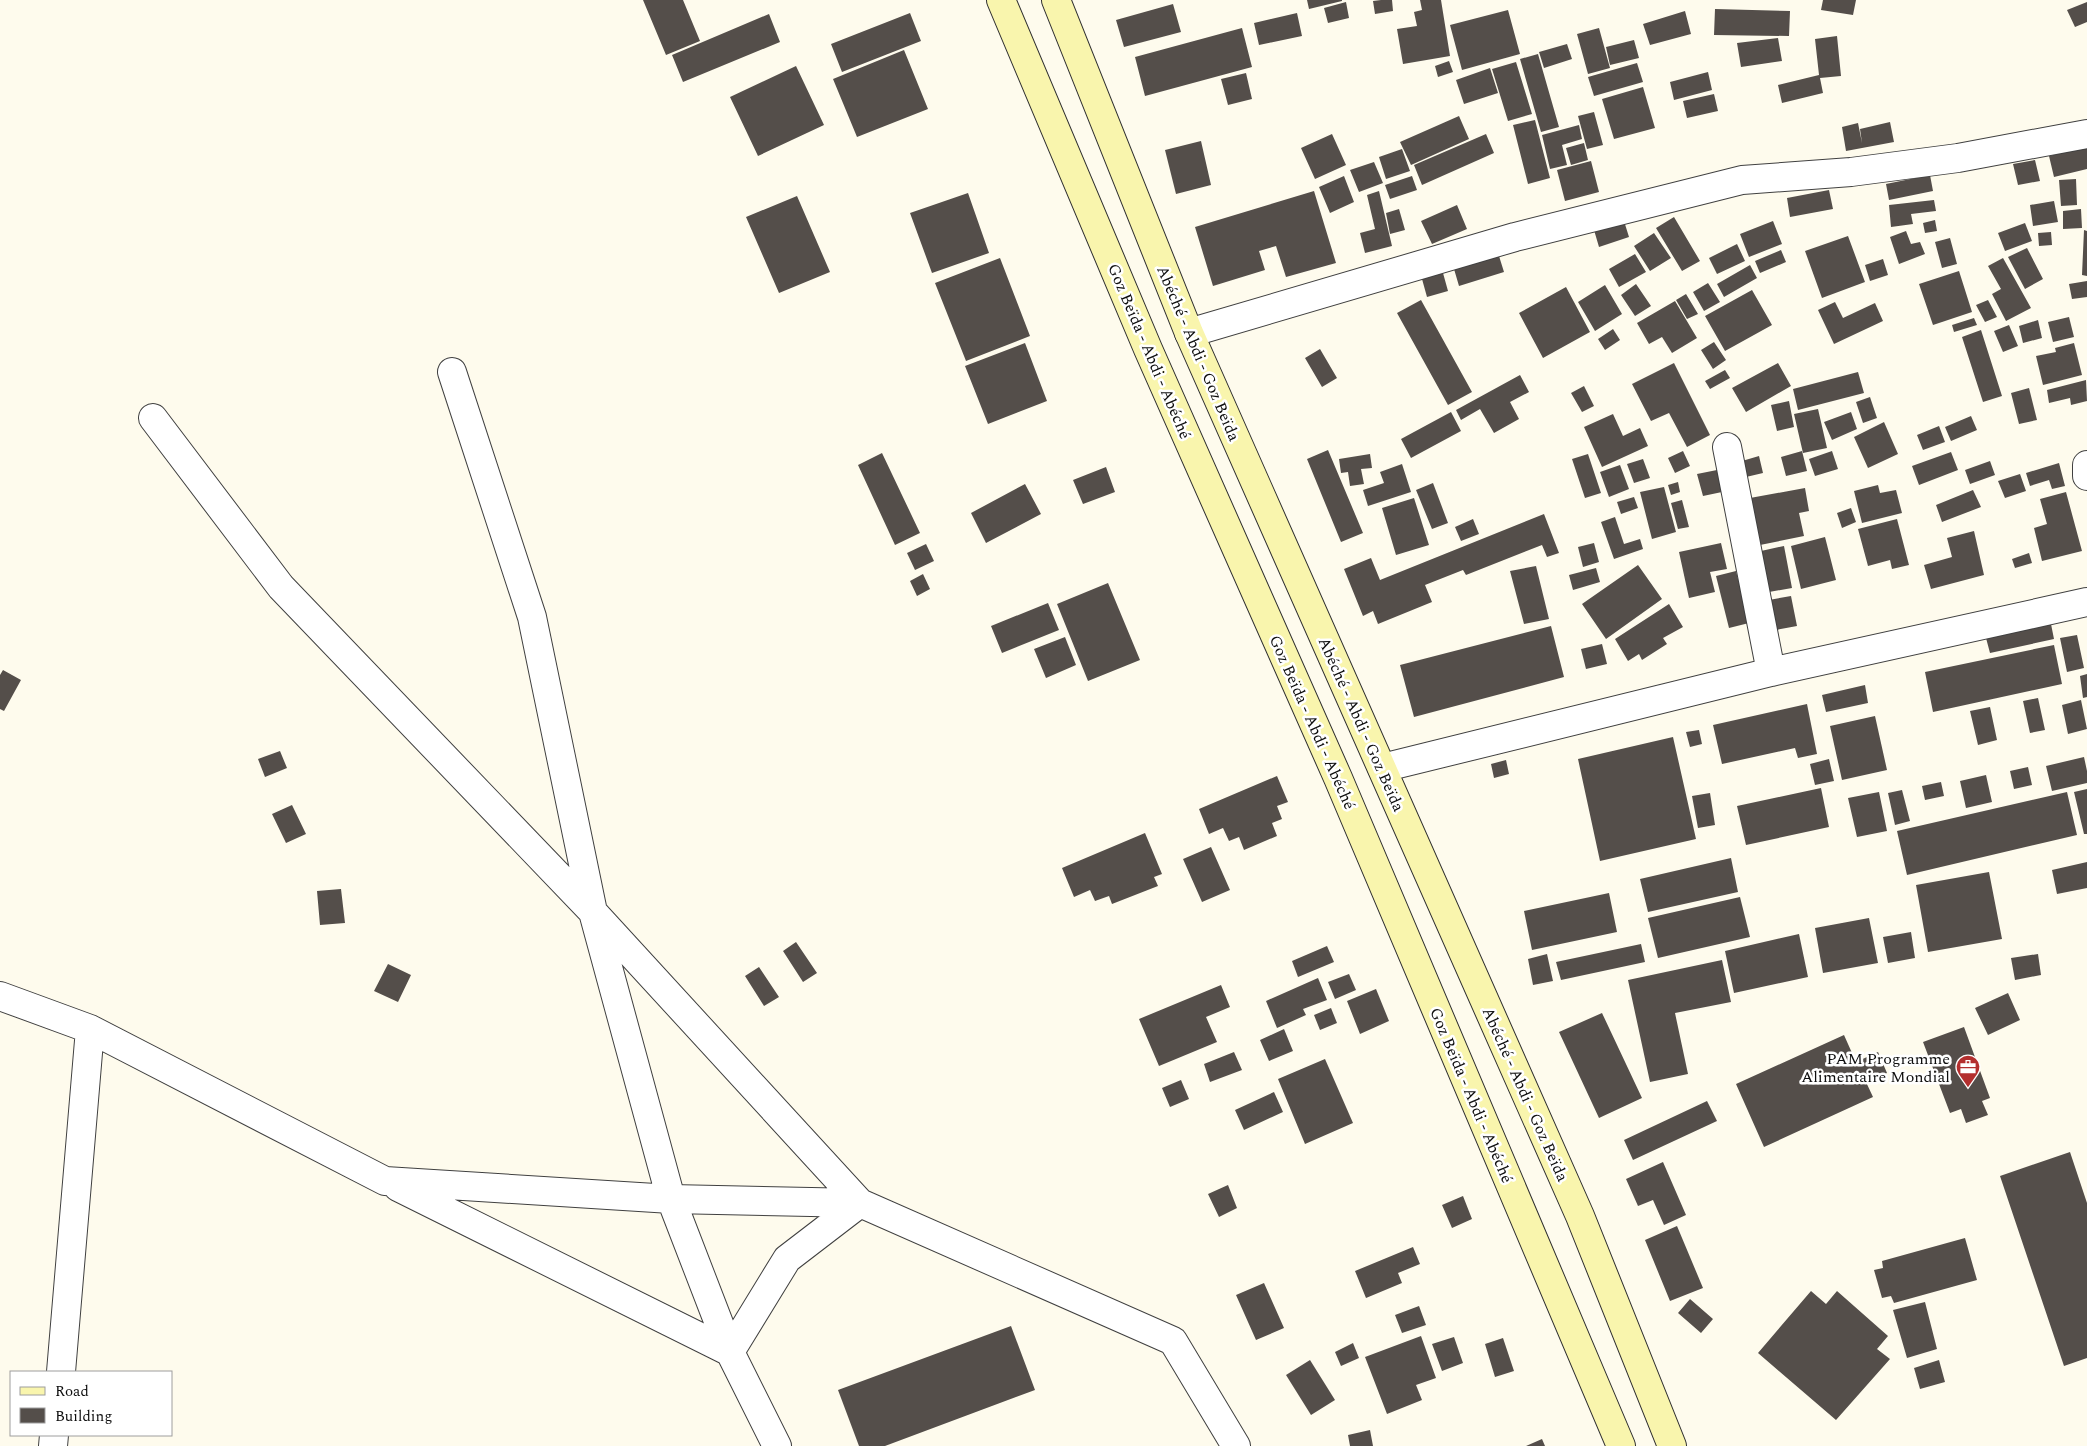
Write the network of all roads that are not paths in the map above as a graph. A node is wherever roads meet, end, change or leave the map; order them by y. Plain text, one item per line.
1 (1001, 0) edge
2 (1056, 0) edge
3 (2087, 134) edge
4 (1189, 333) junction
5 (452, 372) dead end
6 (153, 418) dead end
7 (1727, 447) dead end
8 (2087, 465) edge
9 (2087, 476) edge
10 (2087, 602) edge
11 (1771, 672) junction
12 (1382, 768) junction
13 (592, 912) junction
14 (0, 996) edge
15 (90, 1029) junction
16 (386, 1181) junction
17 (672, 1199) junction
18 (860, 1203) junction
19 (730, 1352) junction
20 (60, 1371) edge
21 (777, 1446) edge
22 (1236, 1446) edge
23 (1621, 1446) edge
24 (1672, 1446) edge

1 - 23 main road, Goz Beïda - Abdi - Abéché
2 - 4 main road, Abéché - Abdi - Goz Beïda
3 - 4 street
4 - 12 main road, Abéché - Abdi - Goz Beïda
5 - 13 street
6 - 13 street
7 - 11 street
8 - 9 street
10 - 11 street
11 - 12 street
12 - 24 main road, Abéché - Abdi - Goz Beïda
13 - 17 street
13 - 18 street
14 - 15 street
15 - 16 street
15 - 20 street
16 - 17 street
16 - 19 street
17 - 18 street
17 - 19 street
18 - 19 street
18 - 22 street
19 - 21 street

